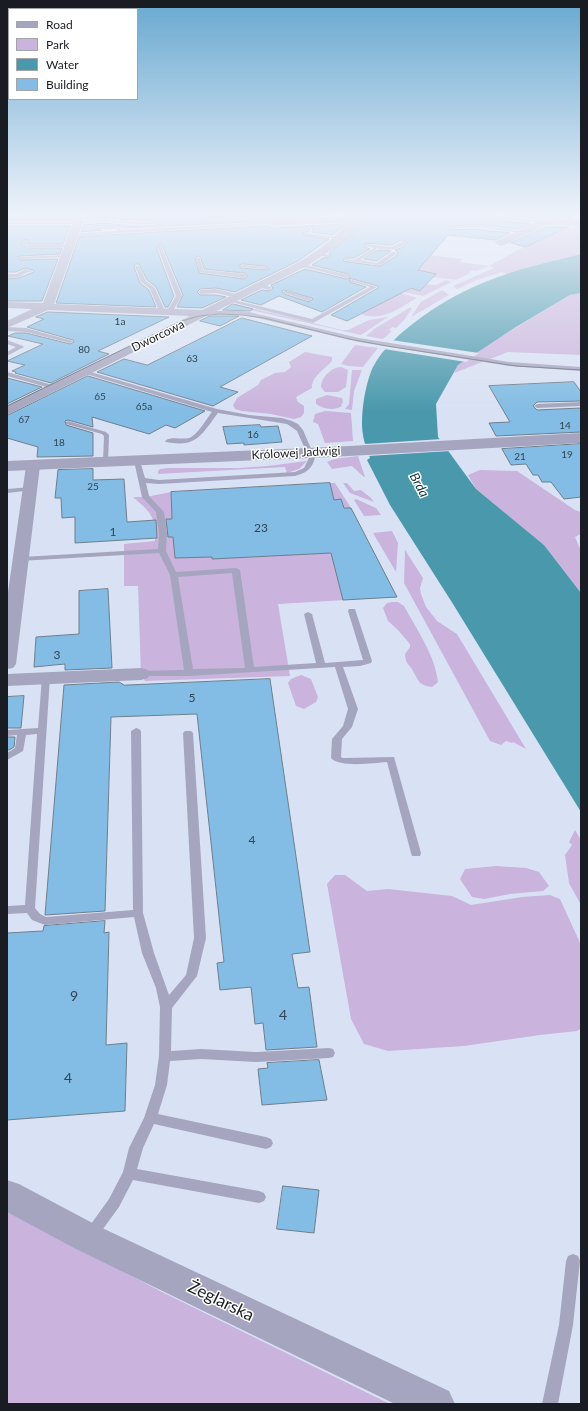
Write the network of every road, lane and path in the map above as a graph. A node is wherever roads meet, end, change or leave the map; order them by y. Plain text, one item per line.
1 (55, 280) edge
2 (143, 280) edge
3 (173, 280) edge
4 (271, 280) edge
5 (352, 280) dead end
6 (201, 292) dead end
7 (286, 292) dead end
8 (234, 299) junction
9 (309, 299) dead end
10 (7, 305) edge
11 (48, 306) junction
12 (166, 311) junction
13 (204, 313) junction
14 (7, 325) edge
15 (7, 329) edge
16 (70, 341) dead end
17 (7, 342) edge
18 (7, 354) edge
19 (581, 369) edge
20 (85, 372) junction
21 (7, 374) edge
22 (54, 387) junction
23 (581, 404) edge
24 (537, 406) dead end
25 (7, 411) edge
26 (216, 411) junction
27 (68, 423) dead end
28 (581, 438) edge
29 (168, 440) dead end
30 (309, 452) junction
31 (137, 461) junction
32 (106, 462) junction
33 (33, 466) junction
34 (8, 467) edge
35 (142, 480) junction
36 (31, 489) junction
37 (7, 491) edge
38 (162, 551) junction
39 (22, 559) junction
40 (174, 575) junction
41 (352, 611) dead end
42 (308, 614) dead end
43 (7, 664) edge
44 (338, 664) junction
45 (320, 665) junction
46 (250, 670) junction
47 (188, 673) junction
48 (141, 674) joint
49 (46, 678) junction
50 (7, 680) edge
51 (42, 731) junction
52 (136, 731) dead end
53 (22, 732) junction
54 (7, 733) edge
55 (188, 733) dead end
56 (7, 757) edge
57 (416, 853) dead end
58 (30, 909) junction
59 (7, 910) edge
60 (138, 913) junction
61 (166, 1007) junction
62 (329, 1053) dead end
63 (165, 1056) junction
64 (150, 1118) junction
65 (266, 1143) dead end
66 (129, 1174) junction
67 (7, 1195) edge
68 (259, 1197) dead end
69 (88, 1238) junction
70 (573, 1261) dead end
71 (436, 1404) edge
72 (550, 1404) edge

1 - 11 street
2 - 12 lane
3 - 12 lane
4 - 8 street, Dworcowa
5 - 8 lane
6 - 8 lane
7 - 9 lane
8 - 13 street, Dworcowa
10 - 11 street
11 - 12 street
11 - 14 street
12 - 13 street
13 - 19 lane
13 - 20 street, Dworcowa
15 - 16 lane
17 - 18 lane
20 - 22 street, Dworcowa
20 - 26 lane
21 - 22 lane
22 - 25 street, Dworcowa
23 - 24 lane
26 - 29 lane
26 - 30 lane
27 - 32 lane
28 - 30 street, Królowej Jadwigi
30 - 31 street, Królowej Jadwigi
30 - 35 lane
31 - 32 street, Królowej Jadwigi
31 - 35 lane
32 - 33 street, Królowej Jadwigi
33 - 34 street, Królowej Jadwigi
33 - 36 street
35 - 38 lane
36 - 37 lane
36 - 39 street
38 - 39 lane
38 - 40 lane
39 - 43 street
40 - 46 lane
40 - 47 lane
41 - 44 lane
42 - 45 lane
44 - 45 lane
44 - 57 lane
45 - 46 lane
46 - 47 lane
47 - 48 lane
48 - 49 street
49 - 50 street
49 - 51 lane
51 - 53 lane
51 - 58 lane
52 - 60 lane
53 - 54 lane
53 - 56 lane
55 - 61 lane
58 - 59 lane
58 - 60 lane
60 - 61 lane
61 - 63 lane
62 - 63 lane
63 - 64 lane
64 - 65 lane
64 - 66 lane
66 - 68 lane
66 - 69 lane
67 - 69 street, Żeglarska
69 - 71 street, Żeglarska
70 - 72 lane

